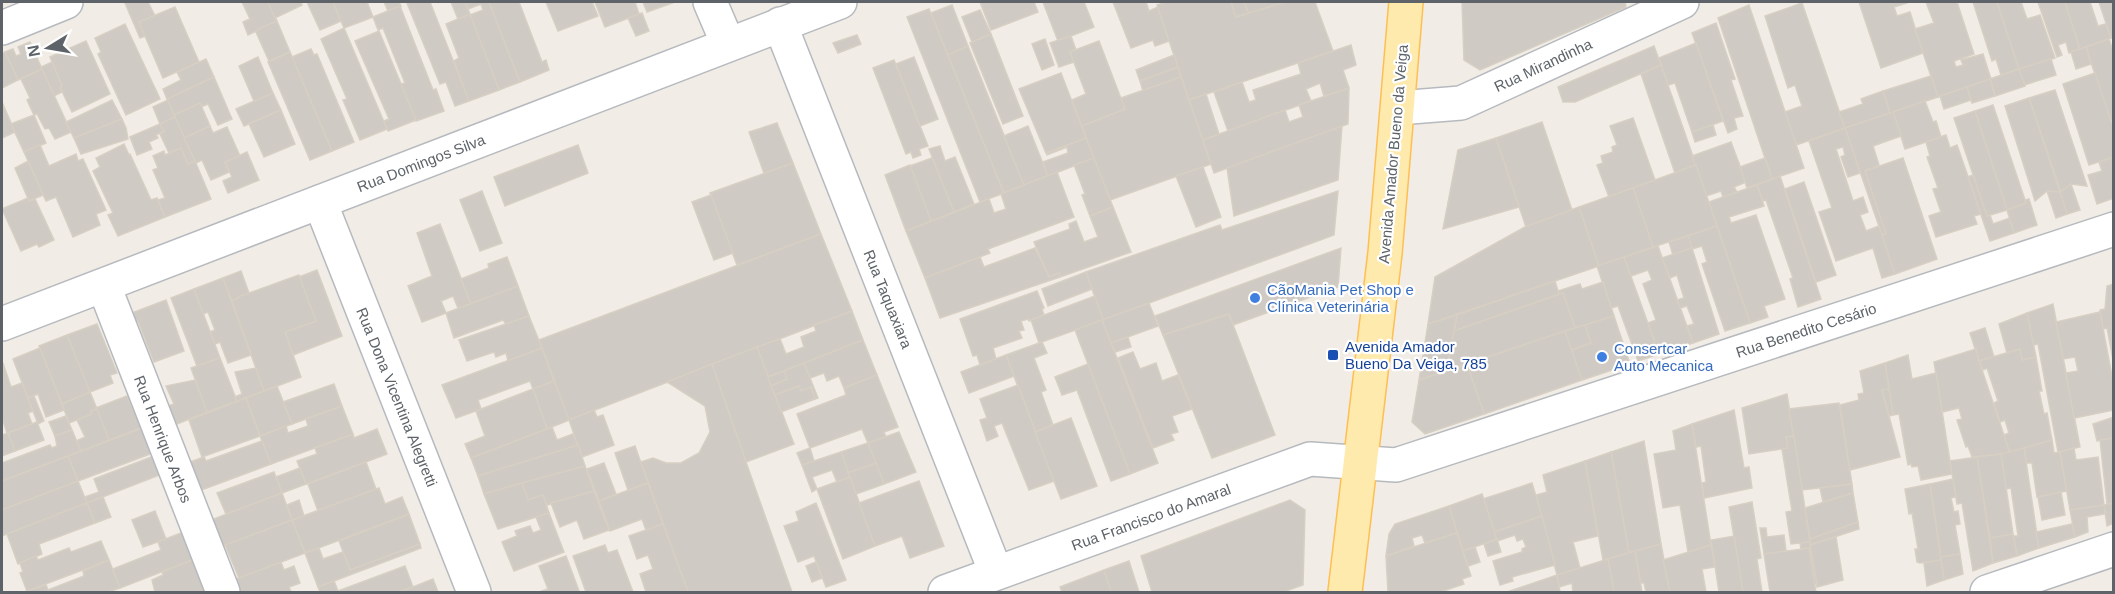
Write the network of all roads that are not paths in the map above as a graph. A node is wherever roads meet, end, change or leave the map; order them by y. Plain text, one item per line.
1 (66, 2) edge
2 (710, 2) edge
3 (840, 2) edge
4 (1406, 2) edge
5 (1682, 2) edge
6 (780, 24) junction
7 (2, 28) edge
8 (728, 44) junction
9 (1398, 108) junction
10 (320, 202) junction
11 (2114, 229) edge
12 (104, 286) junction
13 (2, 324) edge
14 (1360, 462) junction
15 (2114, 549) edge
16 (996, 573) junction
17 (223, 592) edge
18 (474, 592) edge
19 (945, 592) edge
20 (1345, 592) edge
21 (1987, 592) edge

1 - 7 street
2 - 8 street
3 - 6 street, Rua Domingos Silva
4 - 9 main road, Avenida Amador Bueno da Veiga
5 - 9 street, Rua Mirandinha
6 - 8 street, Rua Domingos Silva
6 - 16 street, Rua Taquaxiara
8 - 10 street, Rua Domingos Silva
9 - 14 main road, Avenida Amador Bueno da Veiga
10 - 12 street, Rua Domingos Silva
10 - 18 street, Rua Dona Vicentina Alegretti
11 - 14 street, Rua Benedito Cesário
12 - 13 street, Rua Domingos Silva
12 - 17 street, Rua Henrique Arbos
14 - 16 street, Rua Francisco do Amaral
14 - 20 main road, Avenida Amador Bueno da Veiga
15 - 21 street
16 - 19 street, Rua Francisco do Amaral

